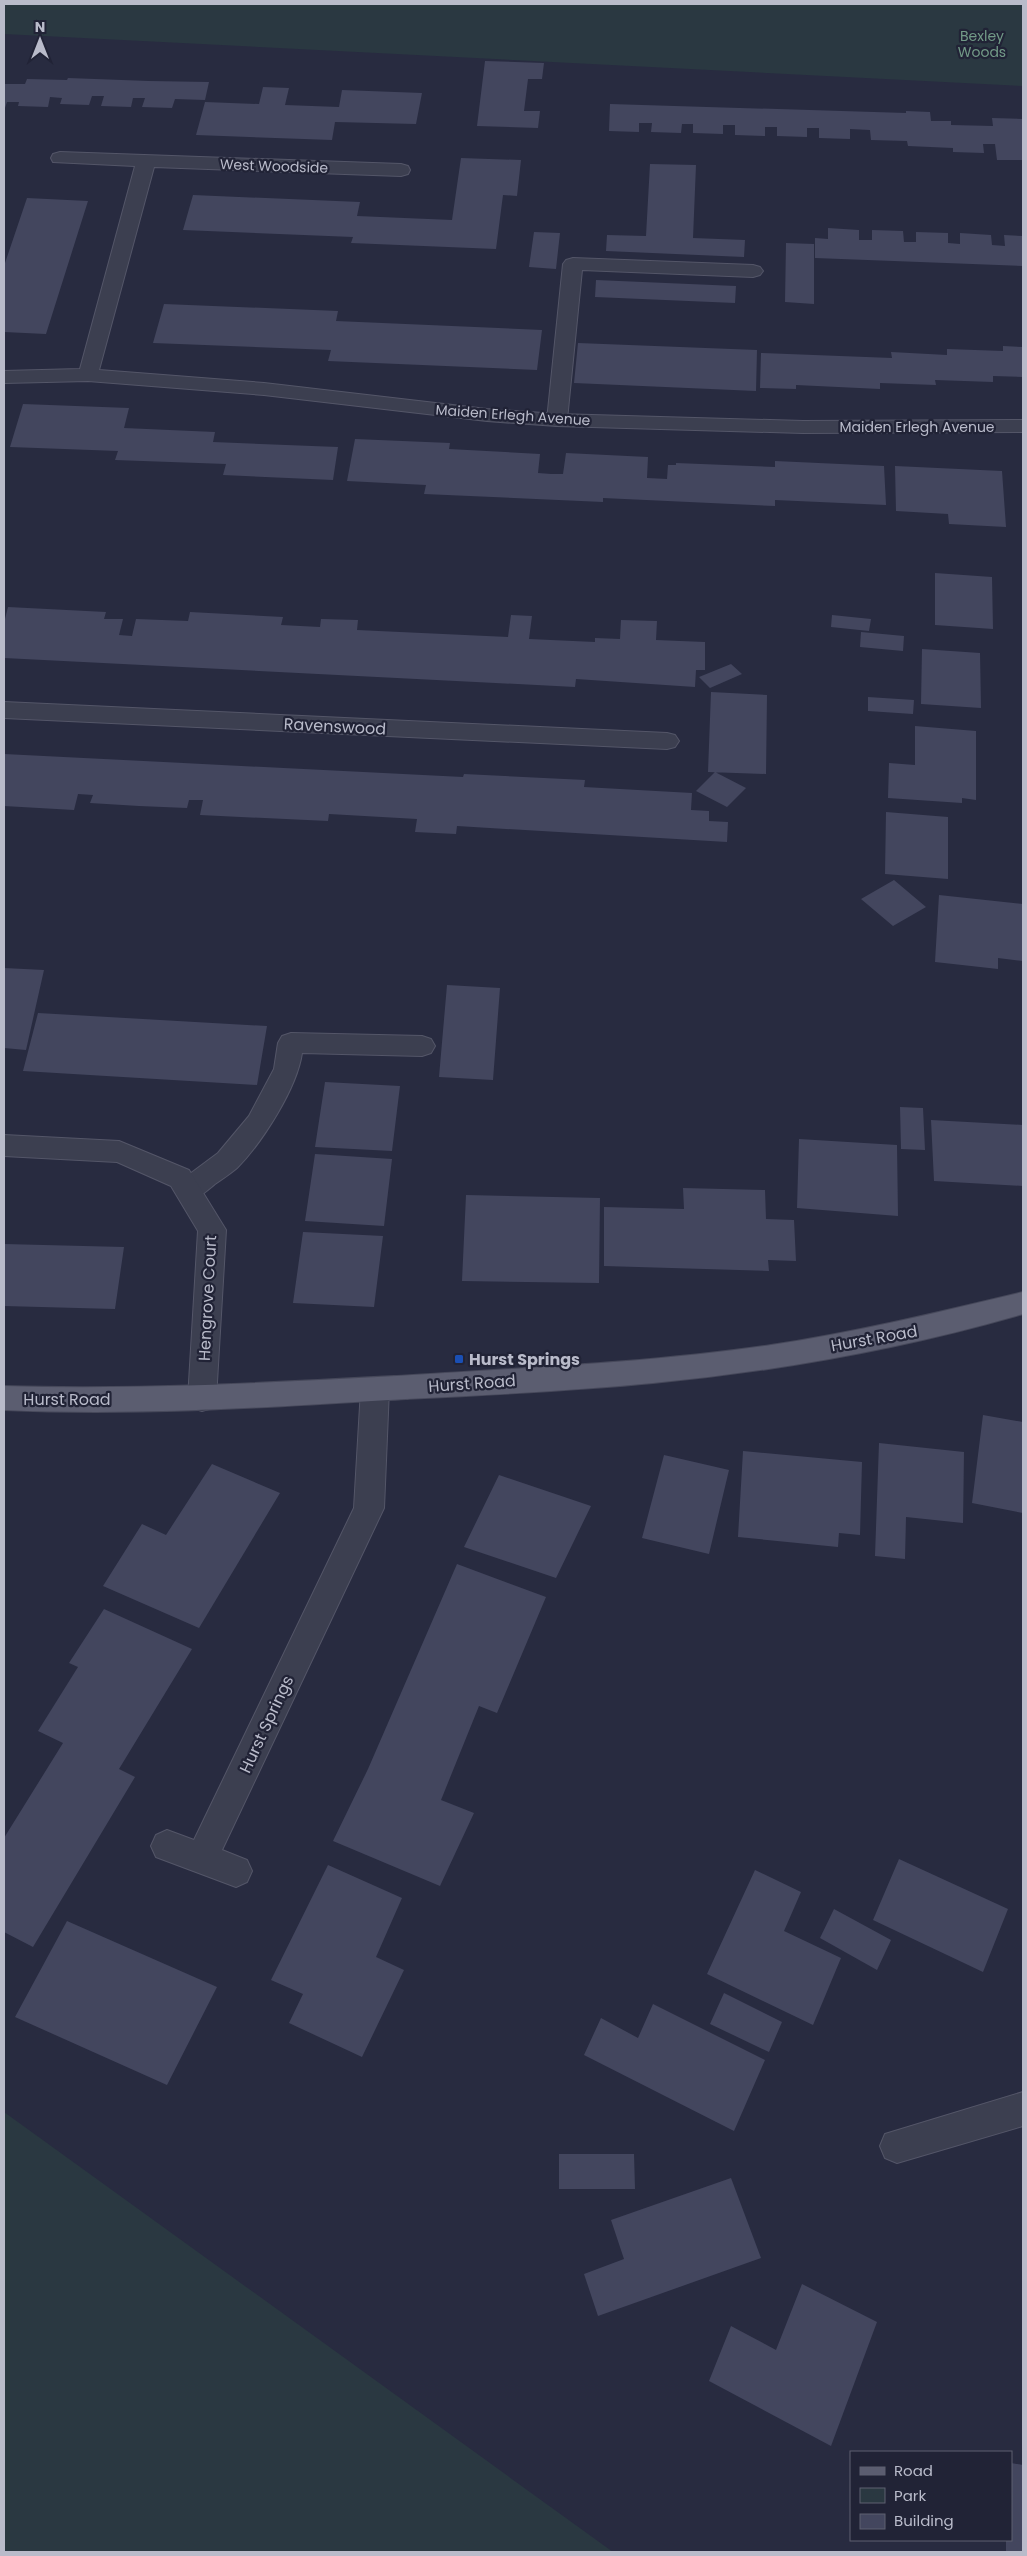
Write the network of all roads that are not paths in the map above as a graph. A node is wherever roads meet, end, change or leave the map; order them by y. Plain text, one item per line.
1 (60, 158) dead end
2 (146, 161) junction
3 (401, 170) dead end
4 (753, 271) dead end
5 (88, 375) junction
6 (4, 377) edge
7 (557, 420) junction
8 (1023, 426) edge
9 (4, 710) edge
10 (667, 741) dead end
11 (422, 1046) dead end
12 (4, 1145) edge
13 (188, 1190) junction
14 (1023, 1303) edge
15 (376, 1389) junction
16 (4, 1398) edge
17 (202, 1399) junction
18 (167, 1846) dead end
19 (202, 1858) junction
20 (236, 1871) dead end
21 (1023, 2109) edge
22 (897, 2146) dead end

1 - 2 street, West Woodside
2 - 3 street, West Woodside
2 - 5 street
4 - 7 street
5 - 6 street, Maiden Erlegh Avenue
5 - 7 street, Maiden Erlegh Avenue
7 - 8 street, Maiden Erlegh Avenue
9 - 10 street, Ravenswood
11 - 13 street
12 - 13 street, Hengrove Court
13 - 17 street, Hengrove Court
14 - 15 main road, Hurst Road
15 - 17 main road, Hurst Road
15 - 19 street, Hurst Springs
16 - 17 main road, Hurst Road
18 - 19 street
19 - 20 street
21 - 22 street

